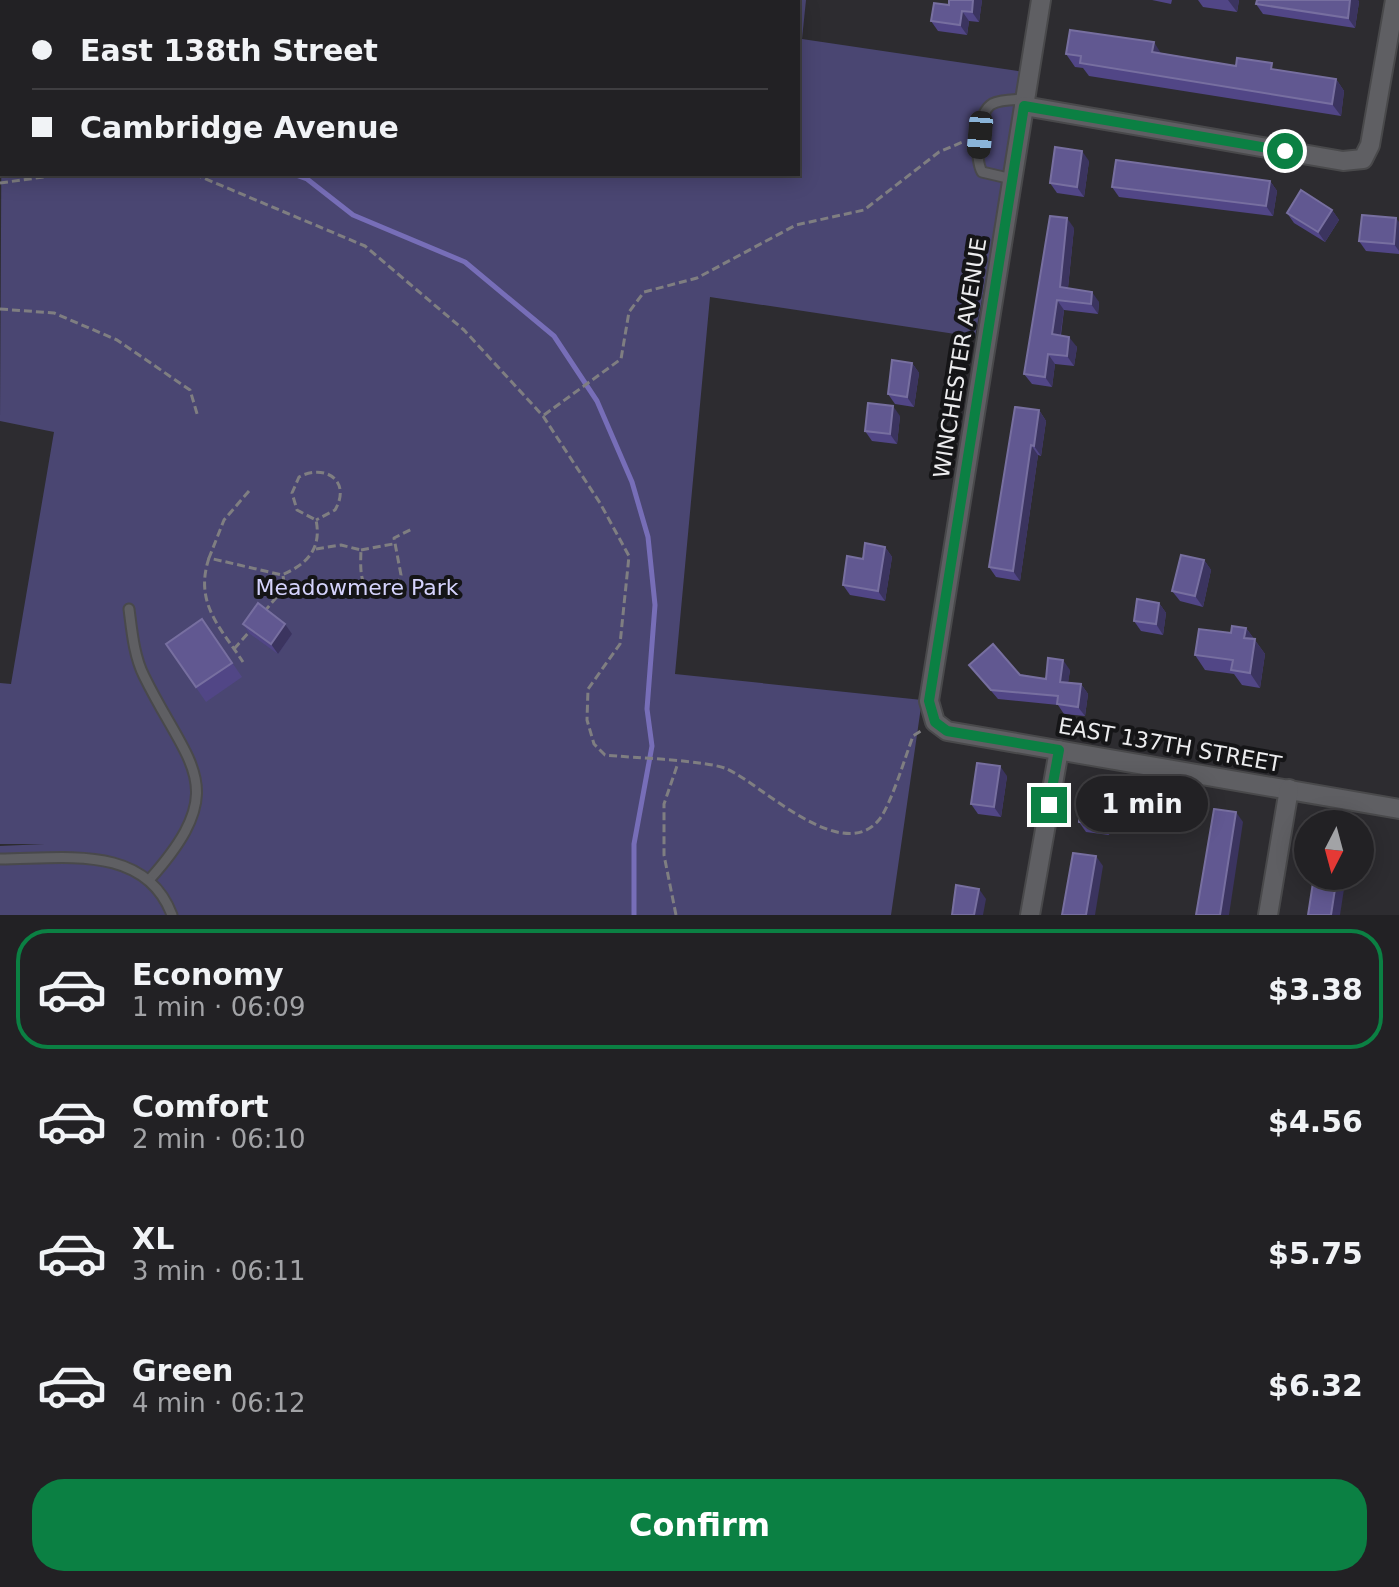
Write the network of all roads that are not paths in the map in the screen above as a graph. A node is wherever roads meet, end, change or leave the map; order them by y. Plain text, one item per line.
1 (1041, 0) edge
2 (1395, 0) edge
3 (1024, 103) junction
4 (1012, 179) junction
5 (129, 609) dead end
6 (935, 722) joint
7 (1059, 750) junction
8 (1289, 789) junction
9 (1399, 809) edge
10 (0, 859) edge
11 (149, 880) junction
12 (172, 915) edge
13 (1030, 915) edge
14 (1268, 915) edge

1 - 3 street, WINCHESTER AVENUE
2 - 3 street
3 - 4 street, WINCHESTER AVENUE
3 - 4 lane
4 - 6 street, WINCHESTER AVENUE
5 - 11 lane
6 - 7 street, EAST 137TH STREET
7 - 8 street, EAST 137TH STREET
7 - 13 street
8 - 9 street, EAST 137TH STREET
8 - 14 street
10 - 11 lane
11 - 12 lane

